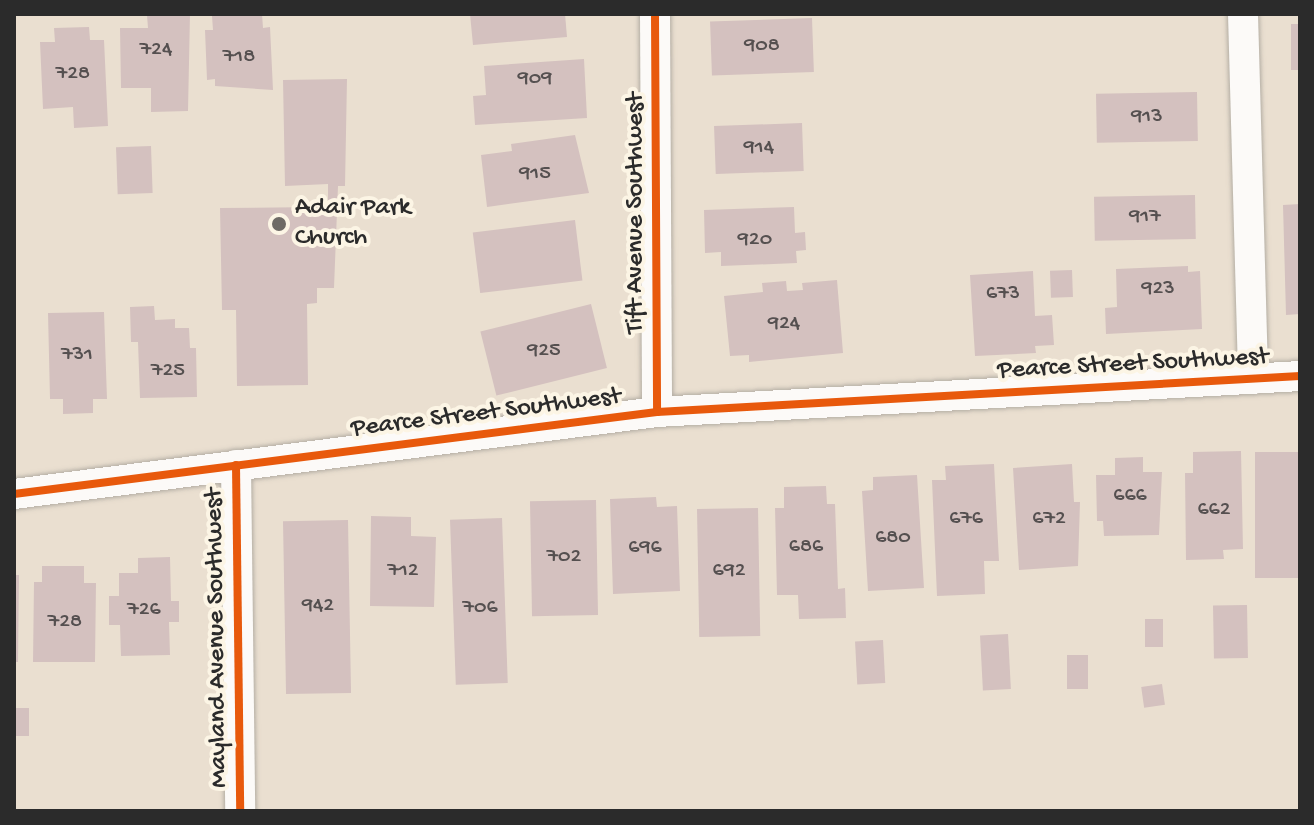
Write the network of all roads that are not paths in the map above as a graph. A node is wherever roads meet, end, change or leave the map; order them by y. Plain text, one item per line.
1 (655, 14) edge
2 (1243, 14) edge
3 (1300, 376) edge
4 (1253, 379) junction
5 (657, 412) junction
6 (236, 465) junction
7 (14, 494) edge
8 (240, 811) edge

1 - 5 street, Tift Avenue Southwest
2 - 4 street
3 - 4 street, Pearce Street Southwest
4 - 5 street, Pearce Street Southwest
5 - 6 street, Pearce Street Southwest
6 - 7 street, Pearce Street Southwest
6 - 8 street, Mayland Avenue Southwest

